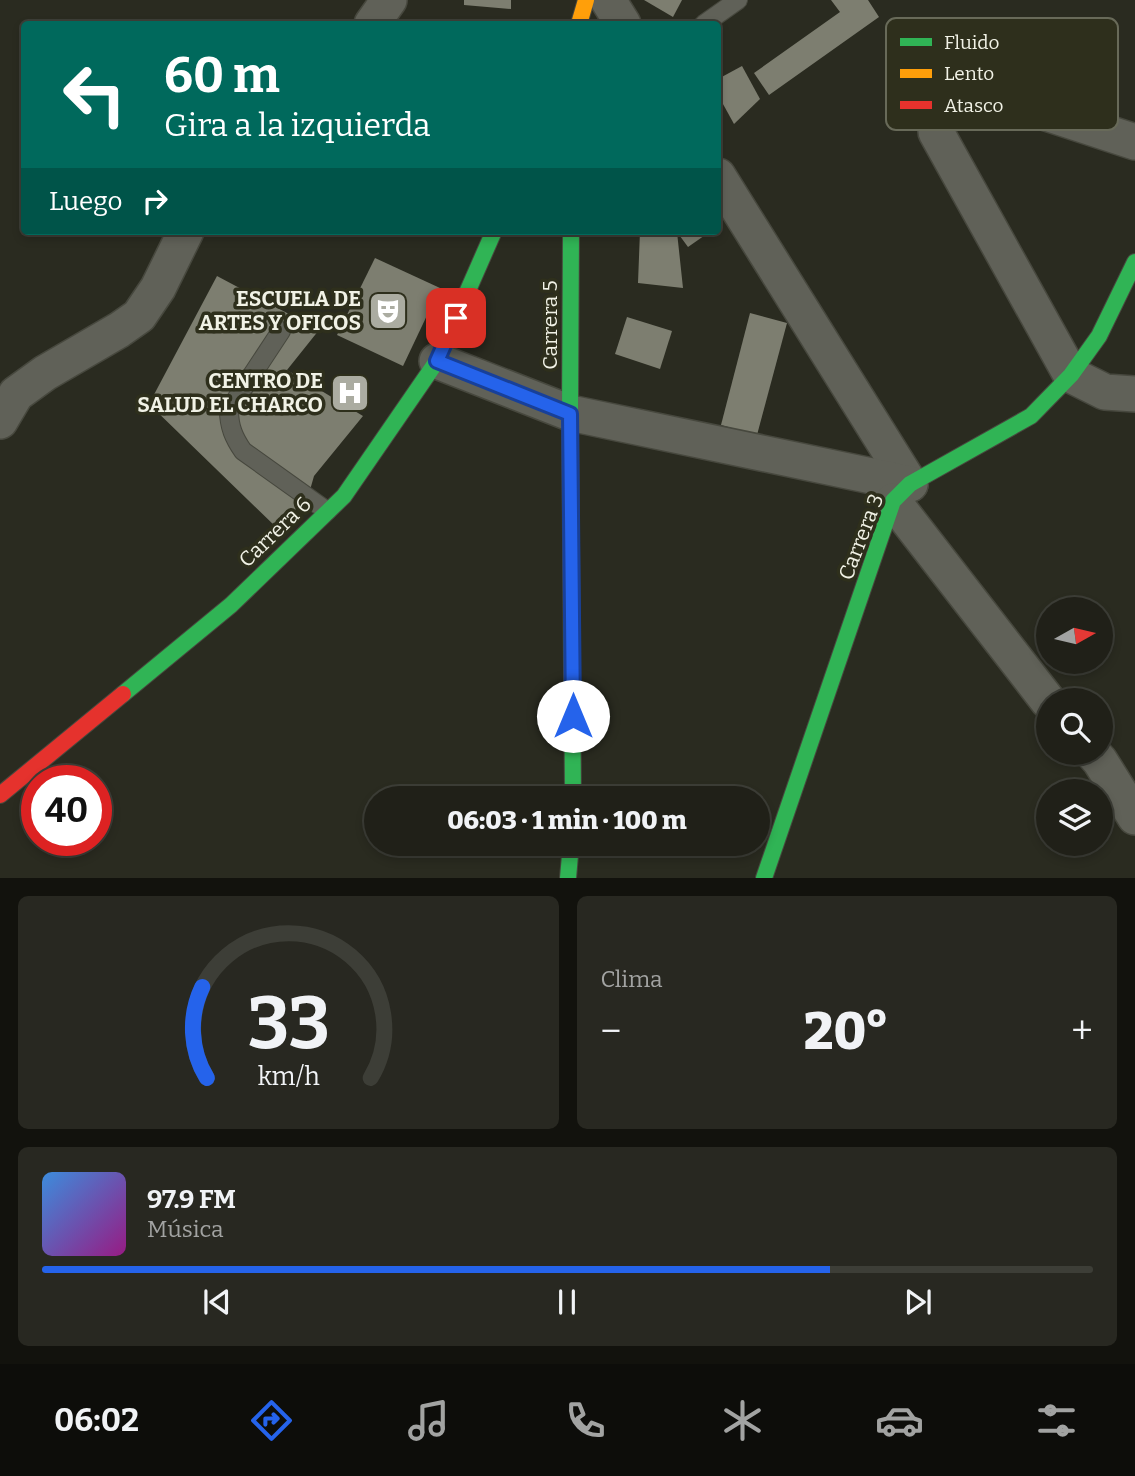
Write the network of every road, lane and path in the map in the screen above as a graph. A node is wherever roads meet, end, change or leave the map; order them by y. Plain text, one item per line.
1 (389, 0) edge
2 (586, 0) edge
3 (608, 0) edge
4 (738, 0) edge
5 (374, 21) edge
6 (580, 21) edge
7 (621, 21) edge
8 (708, 21) edge
9 (936, 130) edge
10 (1098, 130) edge
11 (1135, 142) edge
12 (721, 181) edge
13 (184, 235) edge
14 (492, 235) edge
15 (571, 235) edge
16 (1135, 262) edge
17 (281, 331) dead end
18 (437, 361) junction
19 (1071, 375) junction
20 (1135, 394) edge
21 (570, 414) junction
22 (0, 421) edge
23 (902, 492) junction
24 (327, 511) junction
25 (1039, 688) edge
26 (1102, 765) edge
27 (573, 786) edge
28 (0, 795) edge
29 (1135, 817) edge
30 (570, 856) edge
31 (568, 877) edge
32 (764, 877) edge

1 - 5 street
2 - 6 street
3 - 7 street
4 - 8 lane
9 - 19 street
10 - 11 street
12 - 23 street
13 - 22 street
14 - 18 street, Carrera 6
15 - 21 street, Carrera 5
16 - 19 street, Carrera 3
17 - 24 lane
18 - 21 street
18 - 24 street, Carrera 6
19 - 20 street
19 - 23 street, Carrera 3
21 - 23 street
21 - 27 street, Carrera 5
23 - 25 street
23 - 32 street, Carrera 3
24 - 28 street, Carrera 6
26 - 29 street
30 - 31 street

